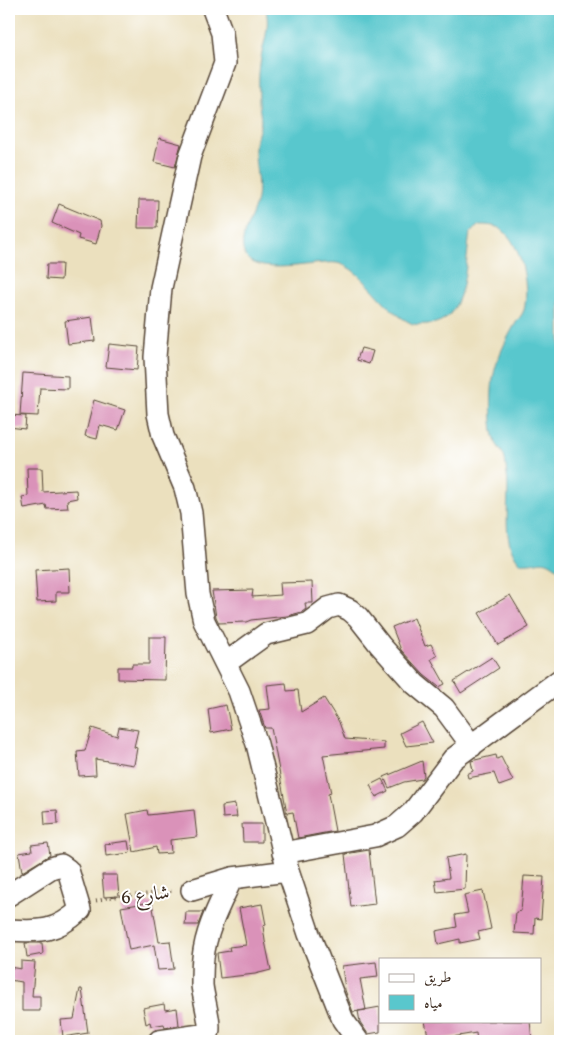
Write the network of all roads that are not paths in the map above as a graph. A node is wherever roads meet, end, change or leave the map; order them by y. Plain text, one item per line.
1 (213, 9) edge
2 (226, 662) junction
3 (560, 680) edge
4 (472, 746) junction
5 (286, 862) junction
6 (232, 878) junction
7 (192, 890) road end
8 (9, 895) edge
9 (9, 930) edge
10 (212, 1038) edge
11 (159, 1041) edge
12 (358, 1041) edge

1 - 2 street
2 - 4 street
2 - 5 street
3 - 4 street, شارع 6
4 - 5 street, شارع 6
5 - 6 street, شارع 6
5 - 12 street
6 - 7 street, شارع 6
6 - 10 street
8 - 9 street
10 - 11 street

